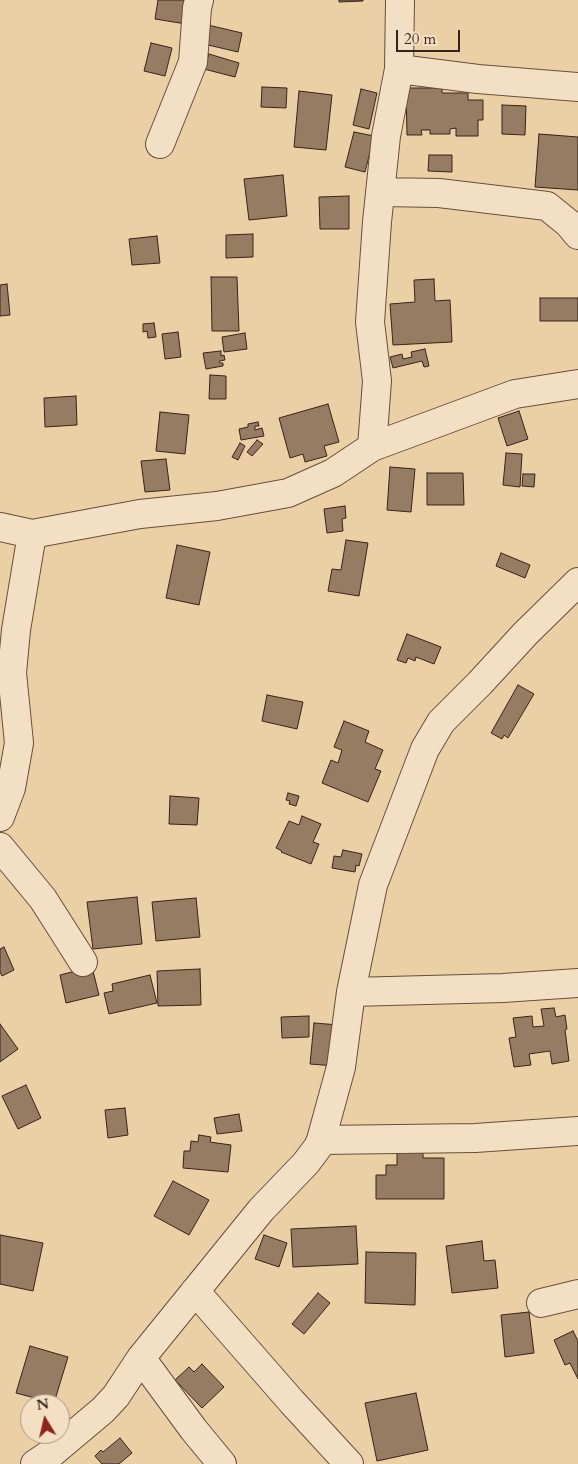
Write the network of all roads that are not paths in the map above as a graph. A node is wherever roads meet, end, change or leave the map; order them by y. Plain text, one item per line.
1 (199, 0) edge
2 (400, 0) edge
3 (399, 69) junction
4 (578, 88) edge
5 (160, 144) dead end
6 (380, 192) junction
7 (578, 235) edge
8 (578, 384) edge
9 (372, 447) junction
10 (0, 526) edge
11 (32, 534) junction
12 (578, 582) edge
13 (0, 817) edge
14 (0, 847) edge
15 (83, 962) dead end
16 (578, 983) edge
17 (351, 992) junction
18 (578, 1131) edge
19 (321, 1140) junction
20 (195, 1291) junction
21 (578, 1294) edge
22 (541, 1303) dead end
23 (141, 1358) junction
24 (35, 1464) edge
25 (222, 1464) edge
26 (349, 1464) edge

1 - 5 street
2 - 3 street
3 - 4 street
3 - 6 street
6 - 7 street
6 - 9 street
8 - 9 street
9 - 11 street
10 - 11 street
11 - 13 street
12 - 17 street
14 - 15 street
16 - 17 street
17 - 19 street
18 - 19 street
19 - 20 street
20 - 23 street
20 - 26 street
21 - 22 street
23 - 24 street
23 - 25 street

